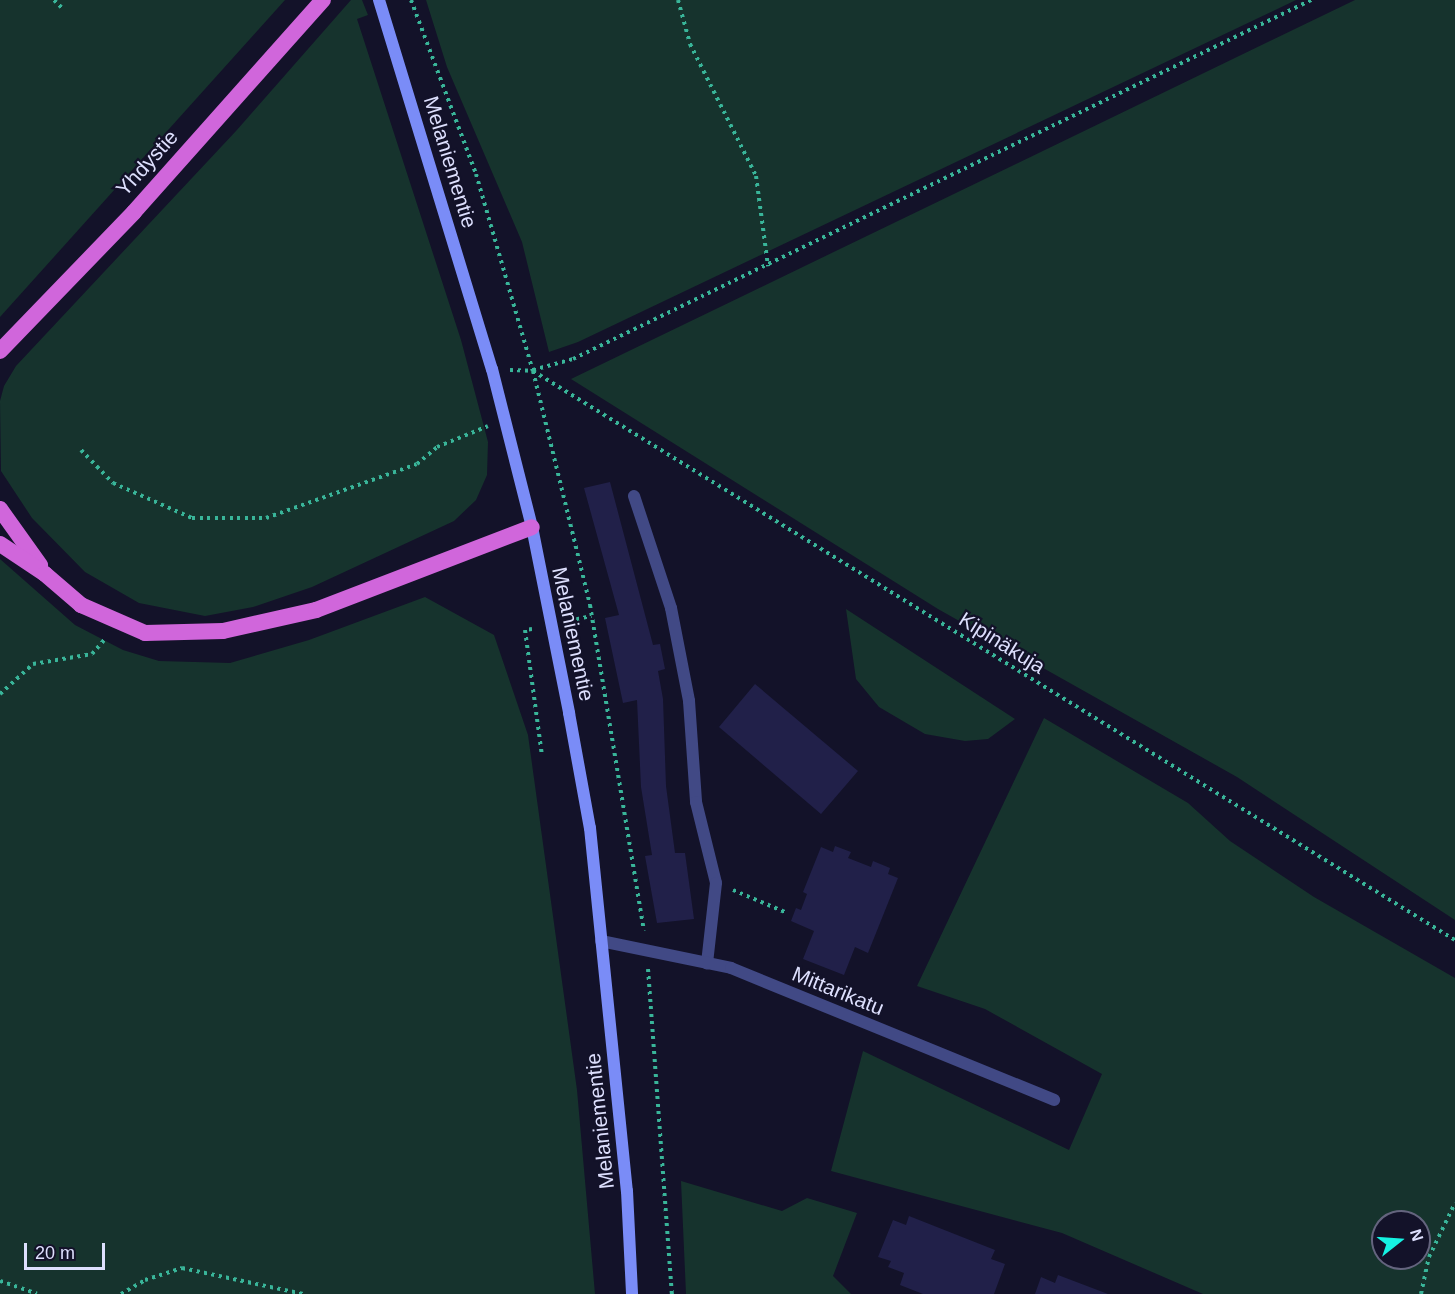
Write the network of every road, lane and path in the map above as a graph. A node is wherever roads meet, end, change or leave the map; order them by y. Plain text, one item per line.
1 (54, 0) edge
2 (323, 0) edge
3 (379, 0) edge
4 (411, 0) edge
5 (678, 0) edge
6 (1311, 0) edge
7 (62, 8) dead end
8 (768, 266) junction
9 (0, 351) edge
10 (533, 371) junction
11 (505, 419) junction
12 (81, 450) dead end
13 (634, 496) dead end
14 (0, 508) edge
15 (532, 527) junction
16 (0, 544) edge
17 (45, 574) junction
18 (119, 622) junction
19 (525, 630) dead end
20 (0, 694) edge
21 (542, 755) dead end
22 (716, 883) junction
23 (785, 912) dead end
24 (1455, 940) edge
25 (601, 941) junction
26 (646, 950) junction
27 (707, 963) junction
28 (1054, 1100) dead end
29 (1455, 1203) edge
30 (0, 1281) edge
31 (38, 1294) edge
32 (121, 1294) edge
33 (303, 1294) edge
34 (632, 1294) edge
35 (672, 1294) edge
36 (1421, 1294) edge

1 - 7 path
2 - 9 highway, Yhdystie
3 - 11 main road, Melaniementie
4 - 10 path
5 - 8 path
6 - 8 path
8 - 10 path
10 - 24 path, Kipinäkuja
10 - 26 path
11 - 12 path
11 - 15 main road, Melaniementie
13 - 22 street
14 - 17 highway
15 - 18 highway
15 - 25 main road, Melaniementie
16 - 17 highway
17 - 18 highway
18 - 20 path
19 - 21 path
22 - 23 path
22 - 27 street
25 - 26 street, Mittarikatu
25 - 34 main road, Melaniementie
26 - 27 street, Mittarikatu
26 - 35 path
27 - 28 street, Mittarikatu
29 - 36 path
30 - 31 path
32 - 33 path

